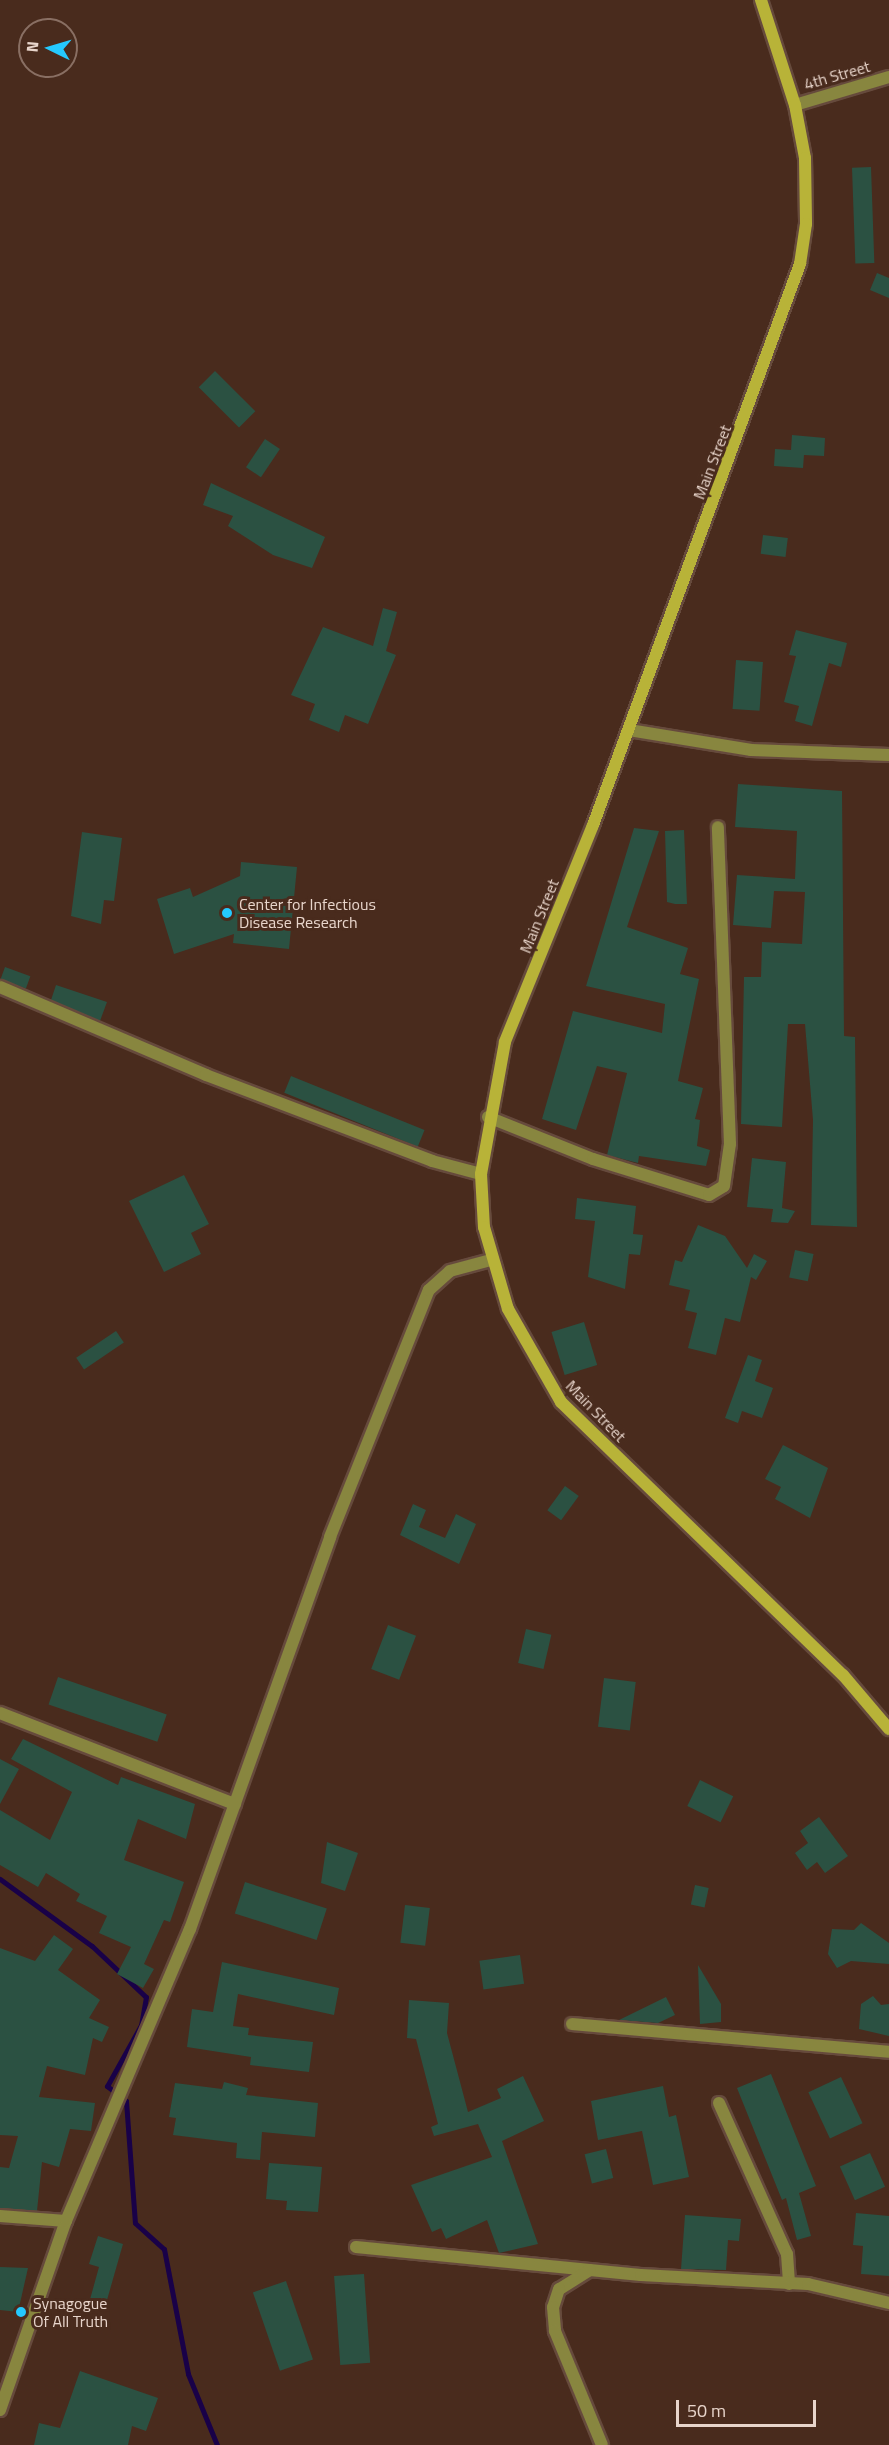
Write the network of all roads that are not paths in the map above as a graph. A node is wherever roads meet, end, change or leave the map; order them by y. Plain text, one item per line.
1 (760, 0) edge
2 (889, 77) edge
3 (795, 105) junction
4 (629, 730) junction
5 (889, 755) edge
6 (718, 827) dead end
7 (0, 987) edge
8 (488, 1117) junction
9 (481, 1174) junction
10 (491, 1260) junction
11 (0, 1713) edge
12 (889, 1729) edge
13 (235, 1804) junction
14 (572, 2024) dead end
15 (889, 2052) edge
16 (719, 2103) dead end
17 (0, 2216) edge
18 (66, 2222) junction
19 (356, 2247) dead end
20 (591, 2270) junction
21 (789, 2284) junction
22 (889, 2302) edge
23 (0, 2410) edge
24 (602, 2445) edge

1 - 3 main road, Main Street
2 - 3 street, 4th Street
3 - 4 main road, Main Street
4 - 5 street
4 - 8 main road, Main Street
6 - 8 street
7 - 9 street
8 - 9 main road, Main Street
9 - 10 main road, Main Street
10 - 12 main road, Main Street
10 - 13 street
11 - 13 street
13 - 18 street
14 - 15 street
16 - 21 street
17 - 18 street
18 - 23 street
19 - 20 street
20 - 21 street
20 - 24 street
21 - 22 street

